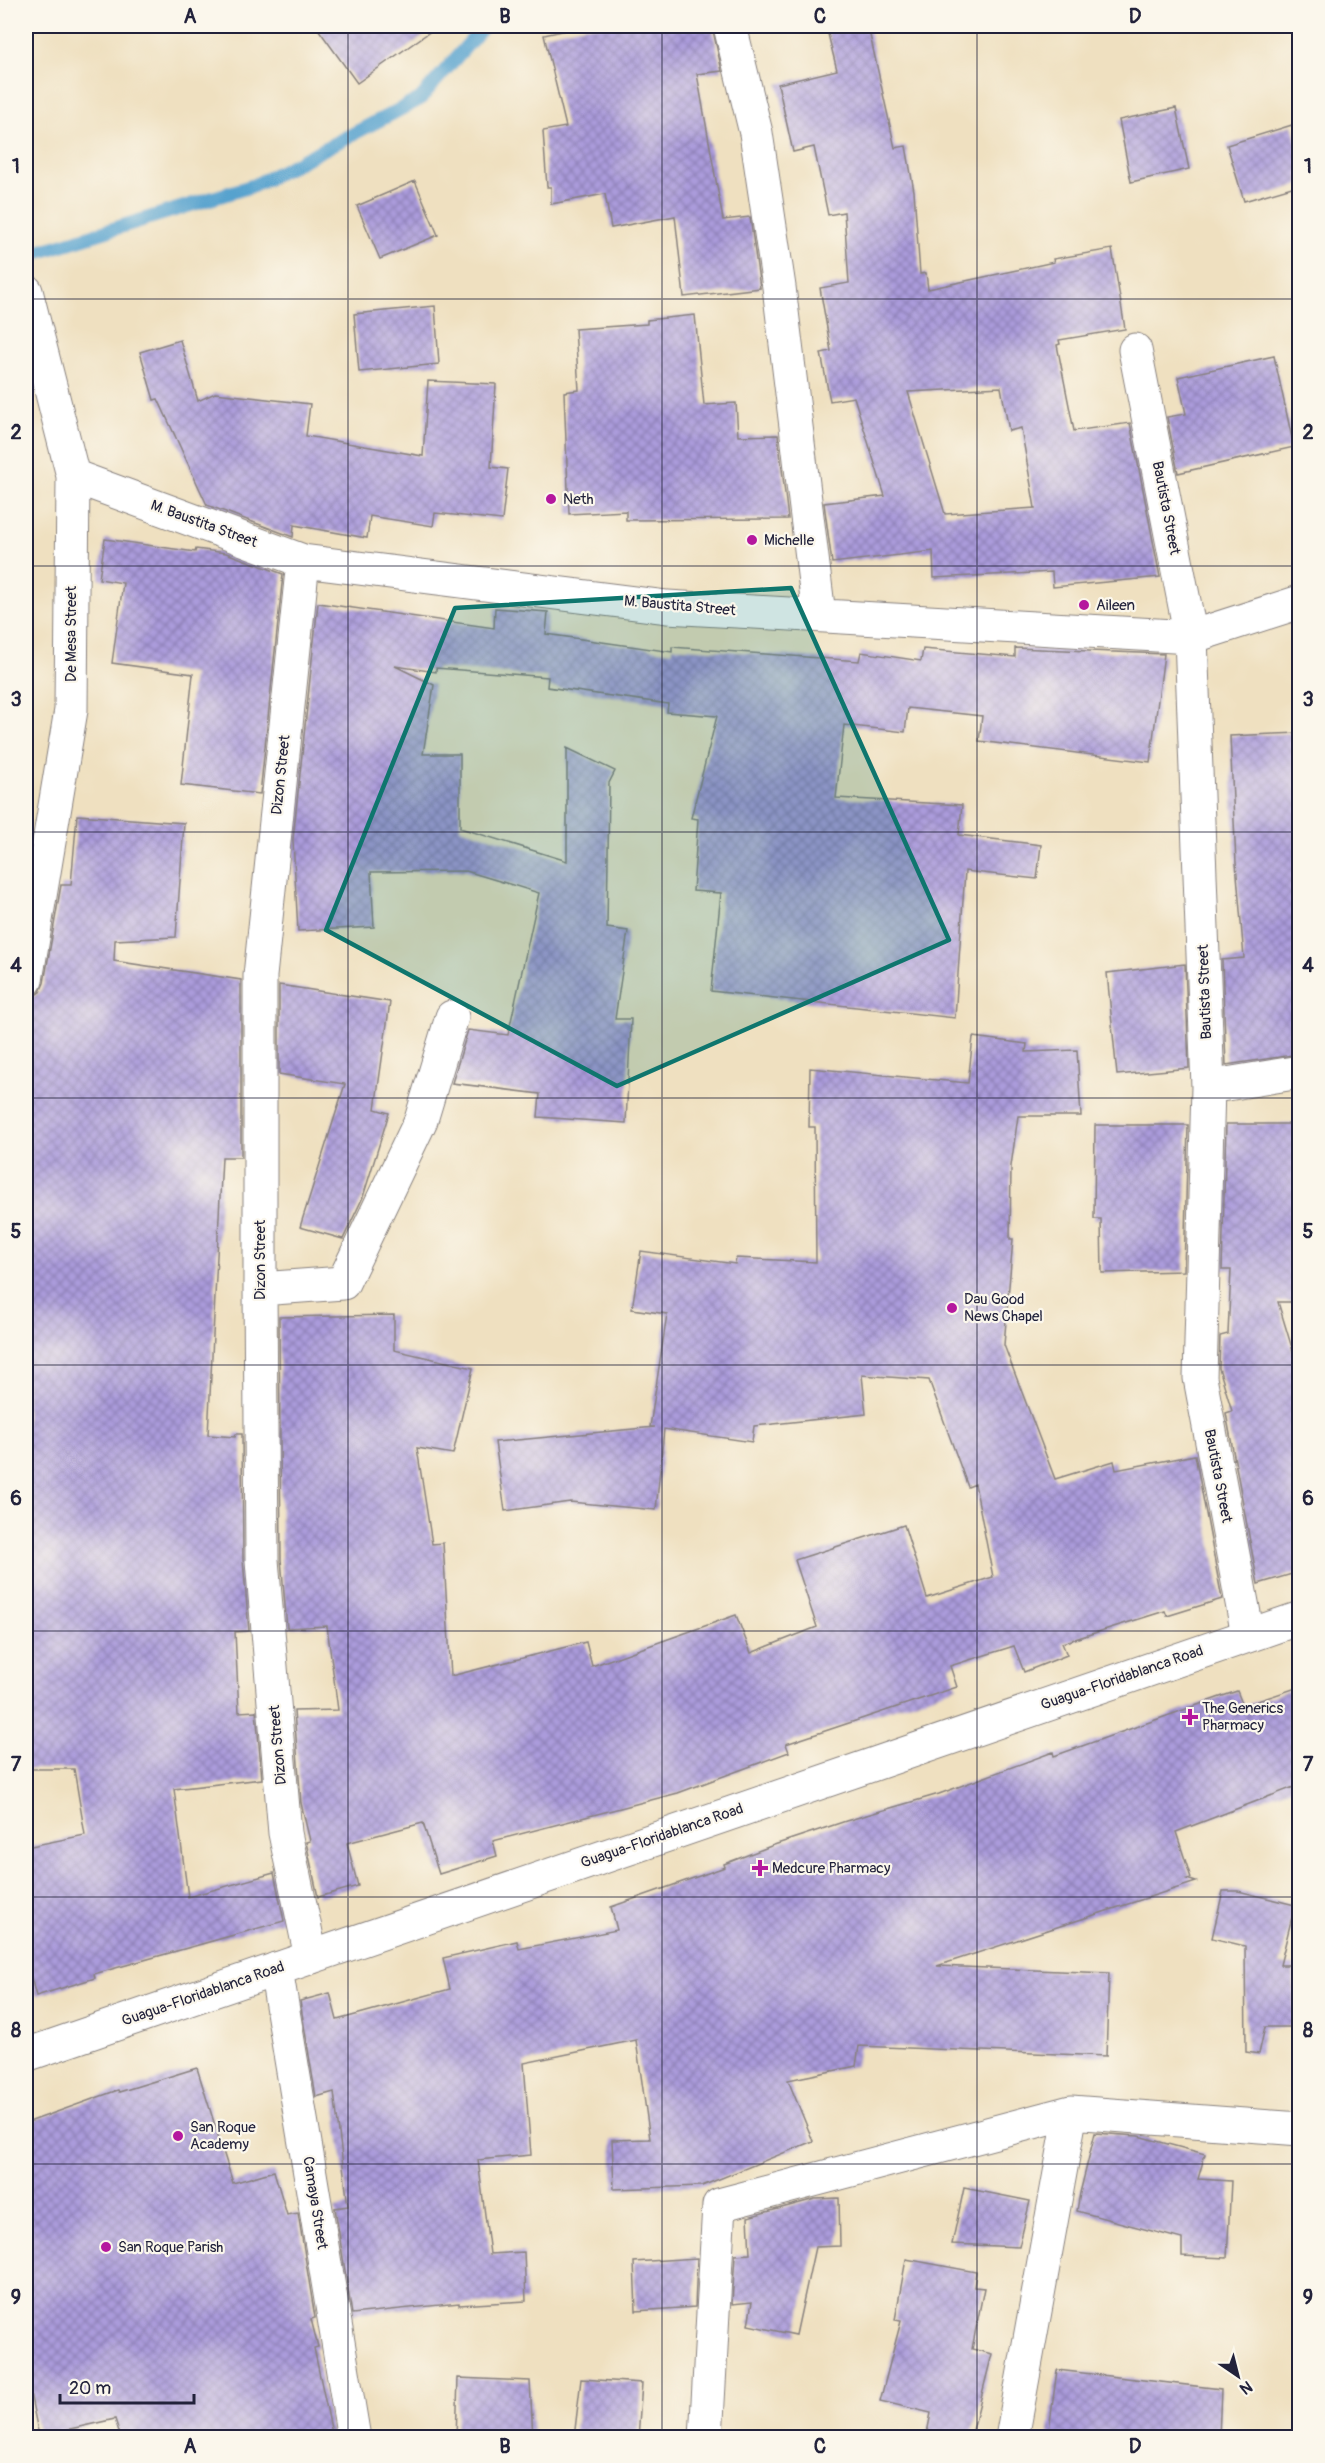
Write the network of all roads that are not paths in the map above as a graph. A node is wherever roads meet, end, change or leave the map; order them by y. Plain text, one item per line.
1 (730, 26) edge
2 (26, 291) edge
3 (1135, 350) dead end
4 (73, 476) junction
5 (303, 561) junction
6 (1299, 602) edge
7 (819, 615) junction
8 (1191, 637) junction
9 (26, 980) edge
10 (452, 1017) dead end
11 (1299, 1072) edge
12 (1208, 1087) junction
13 (260, 1289) junction
14 (1299, 1618) edge
15 (1248, 1635) junction
16 (311, 1957) junction
17 (276, 1969) junction
18 (26, 2055) edge
19 (1071, 2112) junction
20 (1299, 2129) edge
21 (354, 2438) edge
22 (706, 2438) edge
23 (1012, 2438) edge

1 - 7 street
2 - 4 street, De Mesa Street
3 - 8 street, Bautista Street
4 - 5 street, M. Baustita Street
4 - 9 street, De Mesa Street
5 - 7 street, M. Baustita Street
5 - 13 street, Dizon Street
6 - 8 street, M. Baustita Street
7 - 8 street, M. Baustita Street
8 - 12 street, Bautista Street
10 - 13 street
11 - 12 street
12 - 15 street, Bautista Street
13 - 16 street, Dizon Street
14 - 15 street, Guagua-Floridablanca Road
15 - 16 street, Guagua-Floridablanca Road
16 - 17 street, Guagua-Floridablanca Road
17 - 18 street, Guagua-Floridablanca Road
17 - 21 street, Camaya Street
19 - 20 street
19 - 22 street
19 - 23 street

